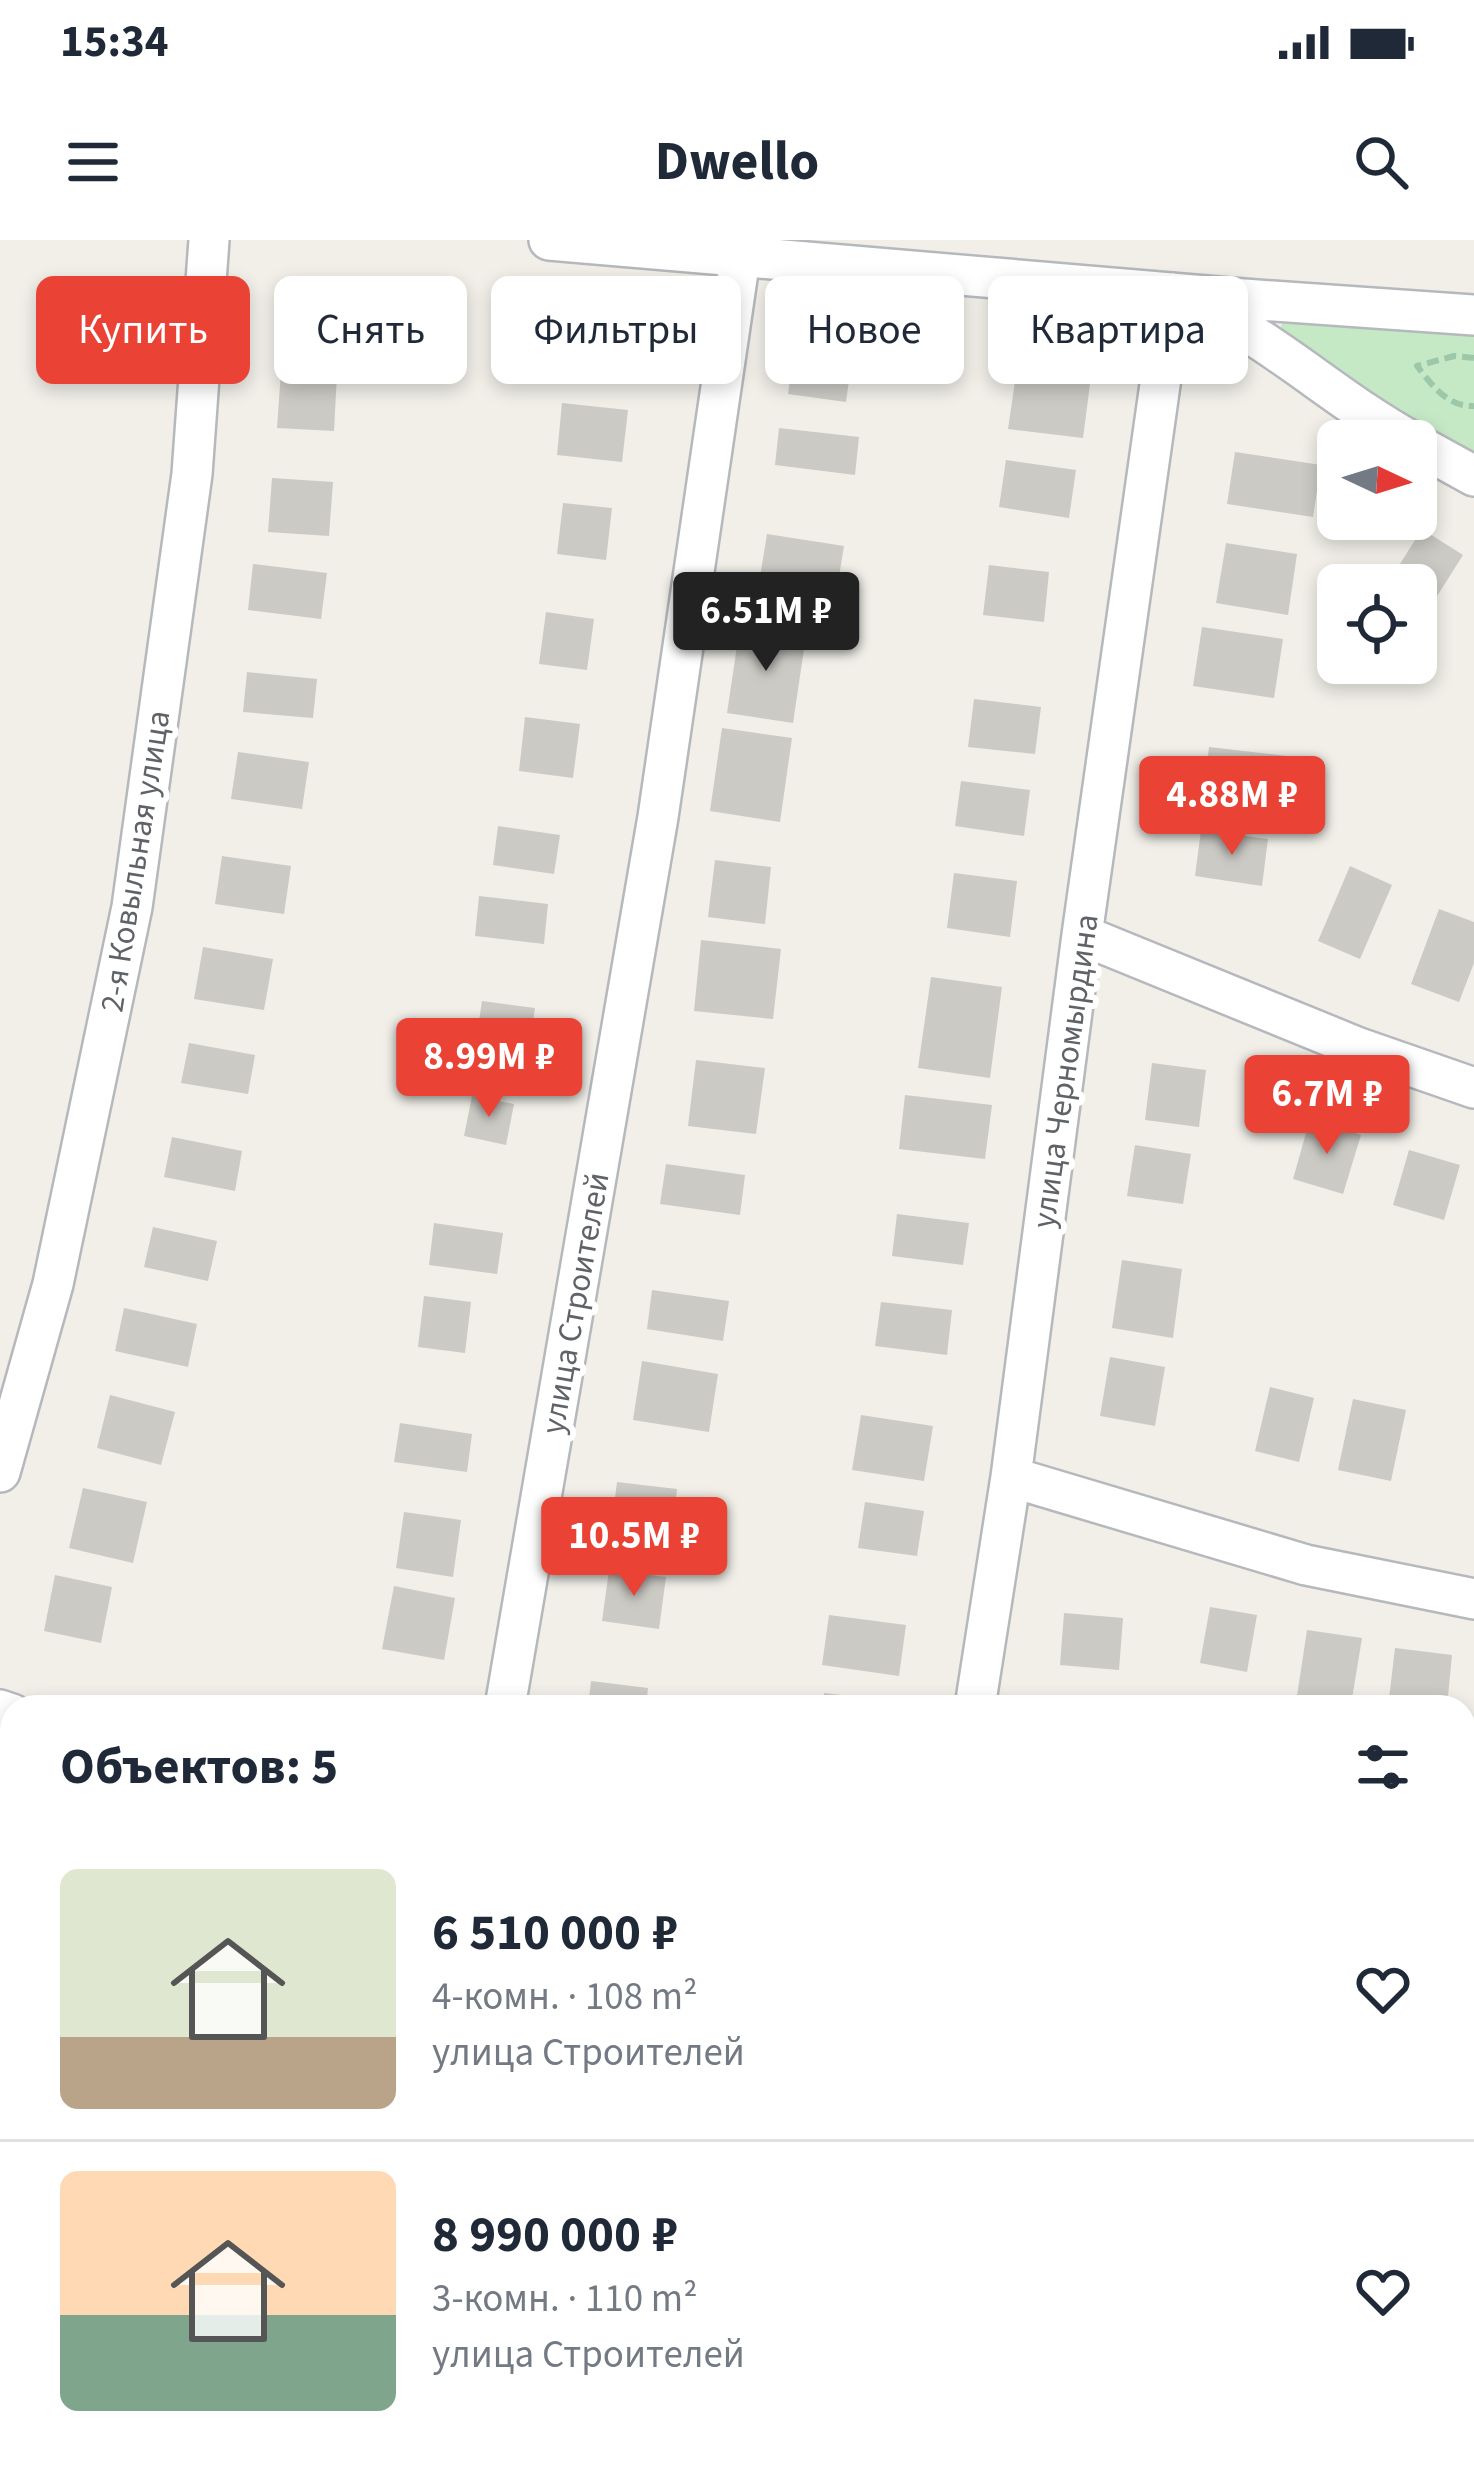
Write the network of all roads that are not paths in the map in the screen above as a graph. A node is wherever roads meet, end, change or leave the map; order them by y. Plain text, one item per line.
1 (209, 240) edge
2 (549, 240) edge
3 (740, 258) junction
4 (988, 278) edge
5 (1248, 298) edge
6 (1474, 315) edge
7 (1248, 332) edge
8 (1160, 384) edge
9 (1373, 420) edge
10 (1437, 455) edge
11 (1474, 476) edge
12 (1082, 935) junction
13 (1474, 1088) edge
14 (0, 1472) edge
15 (1010, 1477) junction
16 (1474, 1599) edge
17 (507, 1695) edge
18 (977, 1695) edge

1 - 14 street, 2-я Ковыльная улица
2 - 3 street
3 - 4 street
3 - 17 street, улица Строителей
5 - 6 street
7 - 9 street
8 - 12 street, улица Черномырдина
10 - 11 street
12 - 13 street
12 - 15 street, улица Черномырдина
15 - 16 street
15 - 18 street, улица Черномырдина

